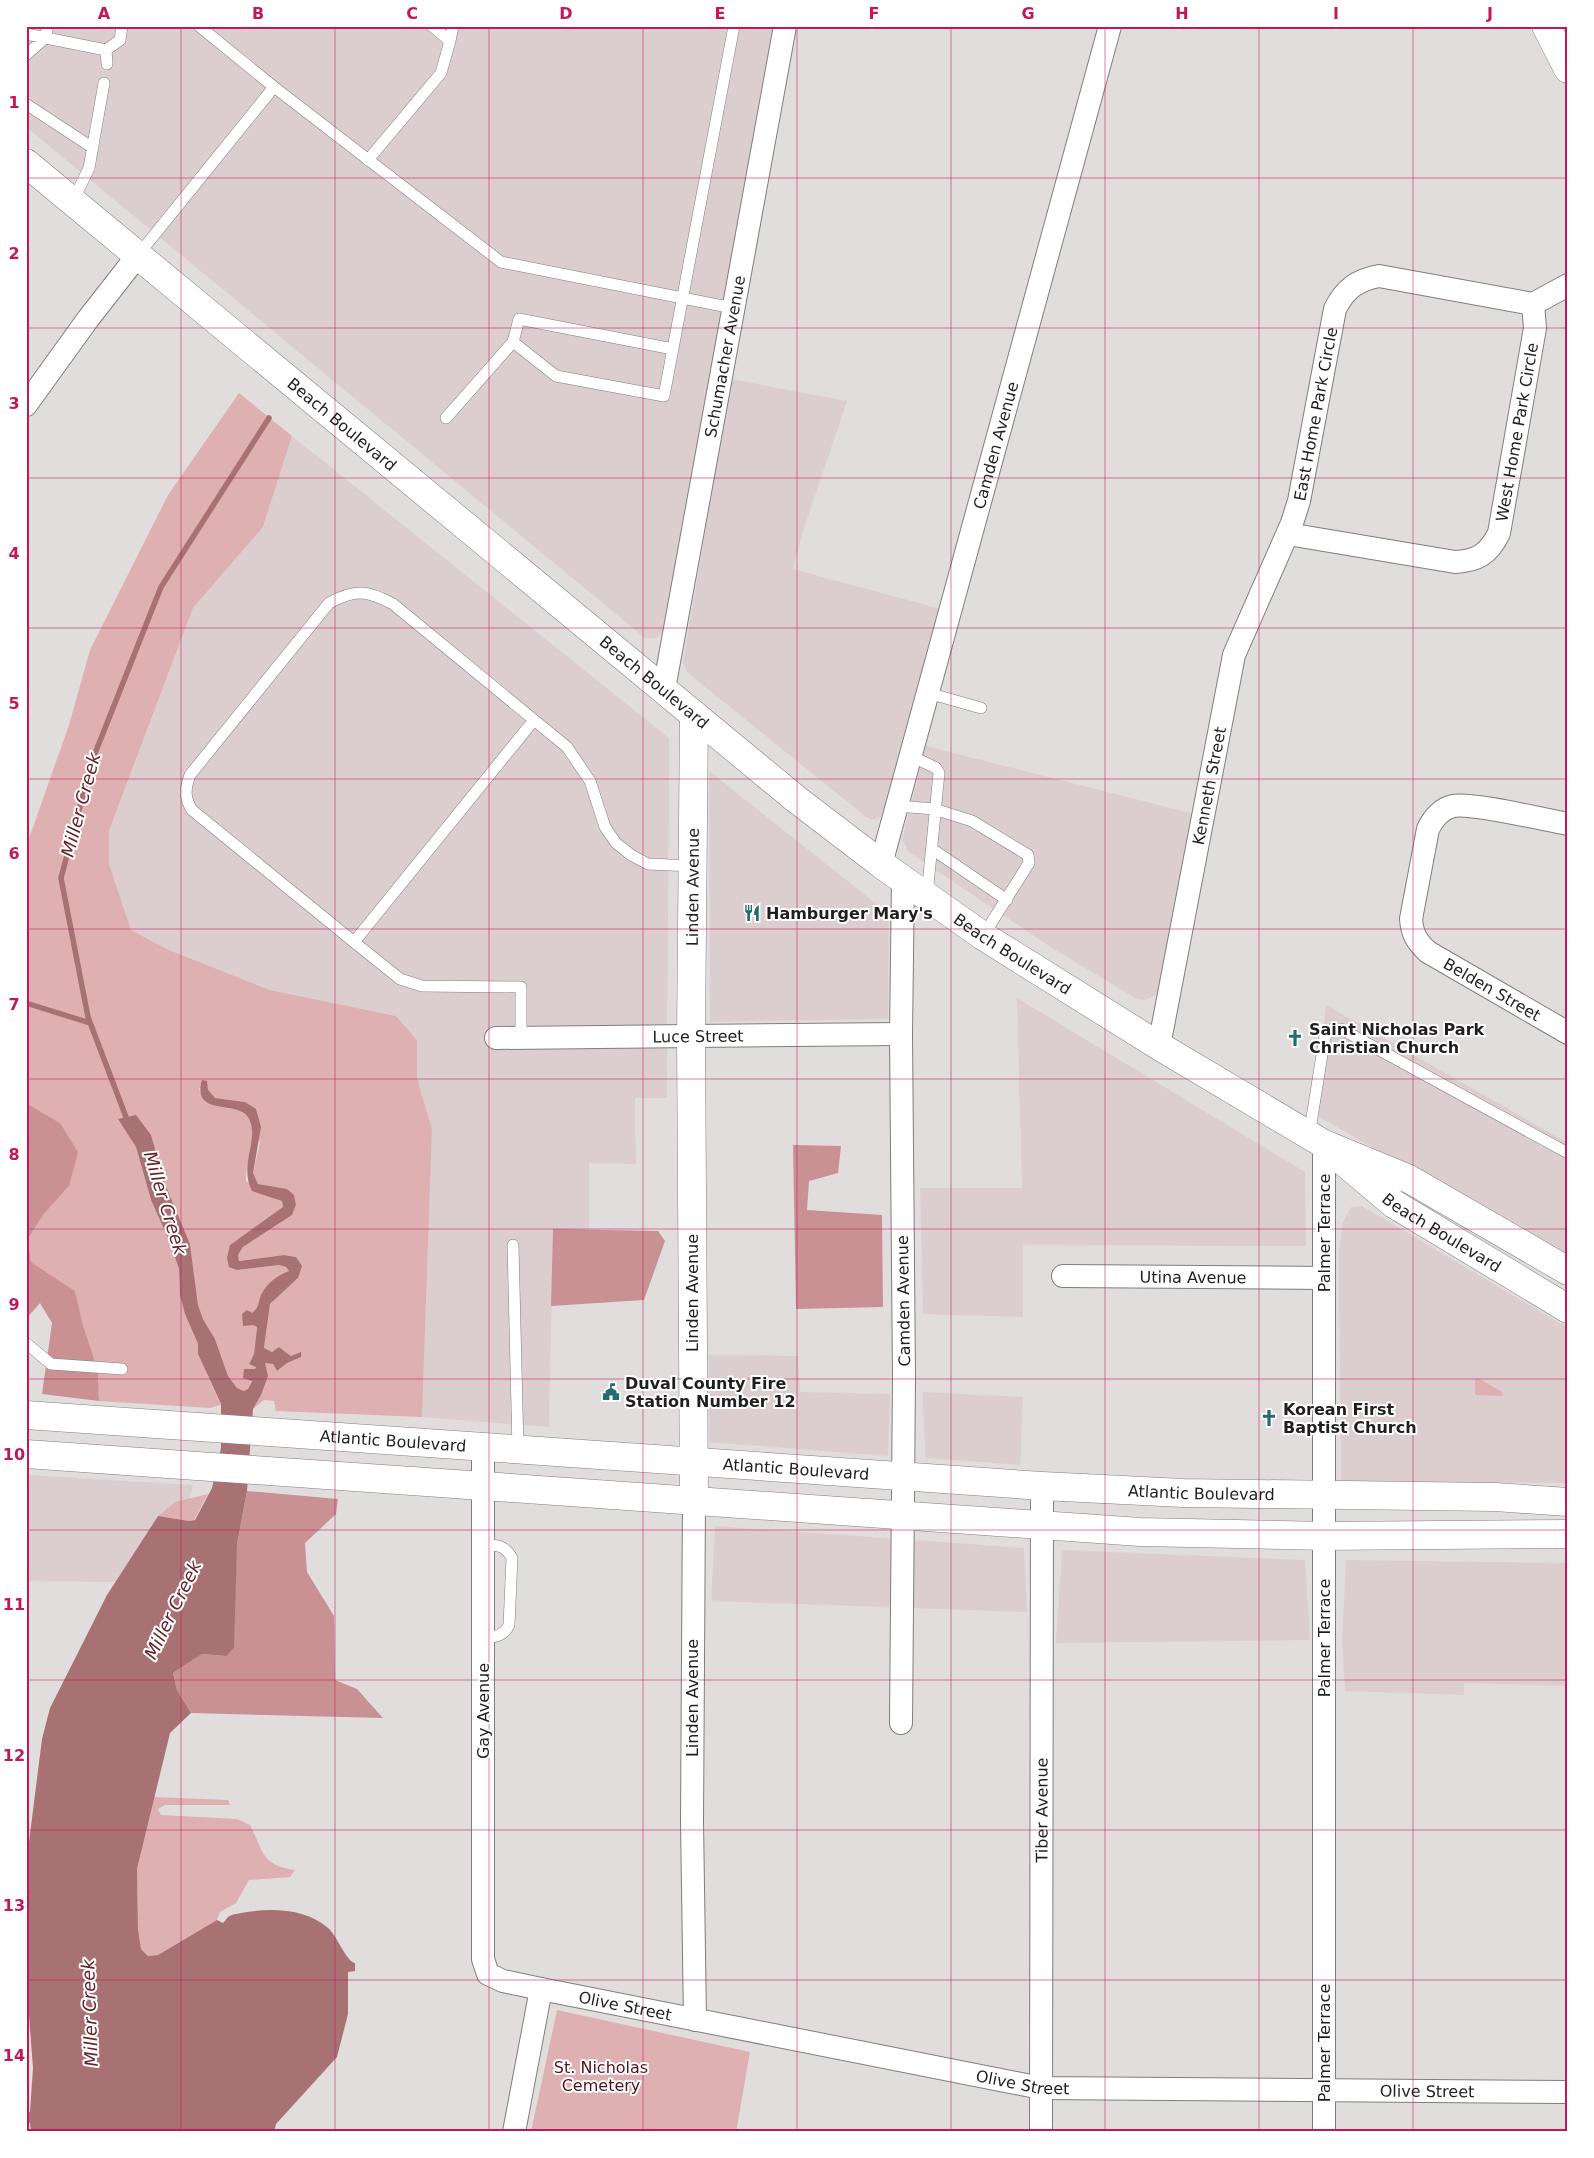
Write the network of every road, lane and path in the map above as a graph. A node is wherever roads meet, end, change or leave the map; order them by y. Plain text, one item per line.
1 (122, 26) edge
2 (199, 26) edge
3 (432, 26) edge
4 (453, 26) edge
5 (734, 26) edge
6 (785, 26) edge
7 (1110, 26) edge
8 (1546, 26) edge
9 (46, 32) edge
10 (26, 34) edge
11 (450, 41) junction
12 (106, 50) junction
13 (26, 55) edge
14 (108, 64) dead end
15 (1568, 69) edge
16 (104, 83) dead end
17 (274, 87) junction
18 (26, 104) edge
19 (93, 148) junction
20 (368, 160) junction
21 (26, 163) edge
22 (73, 201) junction
23 (138, 255) junction
24 (1568, 285) edge
25 (682, 298) junction
26 (1533, 304) junction
27 (734, 308) junction
28 (513, 342) junction
29 (673, 349) junction
30 (26, 405) edge
31 (446, 418) dead end
32 (1288, 534) junction
33 (664, 689) junction
34 (928, 693) junction
35 (981, 708) dead end
36 (694, 715) junction
37 (534, 720) junction
38 (911, 756) junction
39 (898, 806) junction
40 (934, 809) junction
41 (1568, 824) edge
42 (932, 849) junction
43 (692, 866) junction
44 (892, 872) junction
45 (927, 896) junction
46 (1007, 900) junction
47 (983, 936) junction
48 (354, 942) junction
49 (1568, 1033) edge
50 (901, 1034) junction
51 (521, 1037) junction
52 (691, 1037) junction
53 (496, 1038) dead end
54 (1158, 1046) junction
55 (1317, 1140) junction
56 (1568, 1153) edge
57 (513, 1245) dead end
58 (1568, 1271) edge
59 (1063, 1276) dead end
60 (1324, 1278) junction
61 (1568, 1309) edge
62 (26, 1343) edge
63 (122, 1369) dead end
64 (26, 1415) edge
65 (483, 1446) junction
66 (518, 1449) junction
67 (26, 1454) edge
68 (693, 1462) junction
69 (902, 1476) junction
70 (482, 1486) junction
71 (1042, 1486) junction
72 (1324, 1495) junction
73 (694, 1501) junction
74 (1568, 1502) edge
75 (902, 1517) junction
76 (1042, 1526) junction
77 (1568, 1534) edge
78 (1324, 1536) junction
79 (901, 1723) dead end
80 (488, 1974) joint
81 (541, 1989) junction
82 (695, 2020) junction
83 (1041, 2088) junction
84 (1324, 2090) junction
85 (1568, 2092) edge
86 (514, 2132) edge
87 (1041, 2132) edge
88 (1324, 2132) edge

1 - 12 lane
2 - 17 lane
3 - 11 lane
4 - 11 lane
5 - 25 lane
6 - 27 street, Schumacher Avenue
7 - 34 street, Camden Avenue
8 - 15 main road
9 - 10 lane
9 - 12 lane
9 - 13 lane
11 - 20 lane
12 - 14 lane
16 - 19 lane
17 - 20 lane
17 - 23 lane
18 - 19 lane
19 - 22 lane
20 - 25 lane
21 - 22 main road, Beach Boulevard
22 - 23 main road, Beach Boulevard
23 - 30 street
23 - 33 main road, Beach Boulevard
24 - 26 street
25 - 27 lane
25 - 29 lane
26 - 32 street, East Home Park Circle
26 - 32 street, West Home Park Circle
27 - 33 street, Schumacher Avenue
28 - 29 lane
28 - 29 lane
28 - 31 lane
32 - 54 street, Kenneth Street
33 - 36 main road, Beach Boulevard
34 - 35 lane
34 - 38 street, Camden Avenue
36 - 43 main road, Linden Avenue
36 - 44 main road, Beach Boulevard
37 - 43 lane
37 - 48 lane
37 - 48 lane
38 - 39 street, Camden Avenue
38 - 40 lane
39 - 40 lane
39 - 44 street, Camden Avenue
40 - 42 lane
40 - 46 lane
41 - 49 street, Belden Street
42 - 45 lane
42 - 46 lane
43 - 52 main road, Linden Avenue
44 - 45 main road, Beach Boulevard
44 - 50 street, Camden Avenue
45 - 47 main road, Beach Boulevard
46 - 47 lane
47 - 54 main road, Beach Boulevard
48 - 51 lane
50 - 52 street, Luce Street
50 - 69 street, Camden Avenue
51 - 52 street, Luce Street
51 - 53 street, Luce Street
52 - 68 main road, Linden Avenue
54 - 55 main road, Beach Boulevard
55 - 56 lane
55 - 58 main road, Beach Boulevard
55 - 60 street, Palmer Terrace
55 - 61 main road, Beach Boulevard
57 - 66 lane
59 - 60 street, Utina Avenue
60 - 72 street, Palmer Terrace
62 - 63 lane
64 - 65 main road, Atlantic Boulevard
65 - 66 main road, Atlantic Boulevard
65 - 70 street, Gay Avenue
66 - 68 main road, Atlantic Boulevard
67 - 70 main road
68 - 69 main road, Atlantic Boulevard
68 - 73 main road, Linden Avenue
69 - 71 main road, Atlantic Boulevard
69 - 75 street, Camden Avenue
70 - 73 main road
70 - 80 street, Gay Avenue
71 - 72 main road, Atlantic Boulevard
71 - 76 street, Tiber Avenue
72 - 74 main road, Atlantic Boulevard
72 - 78 street, Palmer Terrace
73 - 75 main road
73 - 82 street, Linden Avenue
75 - 76 main road
75 - 79 street, Camden Avenue
76 - 78 main road
76 - 83 street, Tiber Avenue
77 - 78 main road
78 - 84 street, Palmer Terrace
80 - 81 street, Olive Street
81 - 82 street, Olive Street
81 - 86 street
82 - 83 street, Olive Street
83 - 84 street, Olive Street
83 - 87 street, Tiber Avenue
84 - 85 street, Olive Street
84 - 88 street, Palmer Terrace

